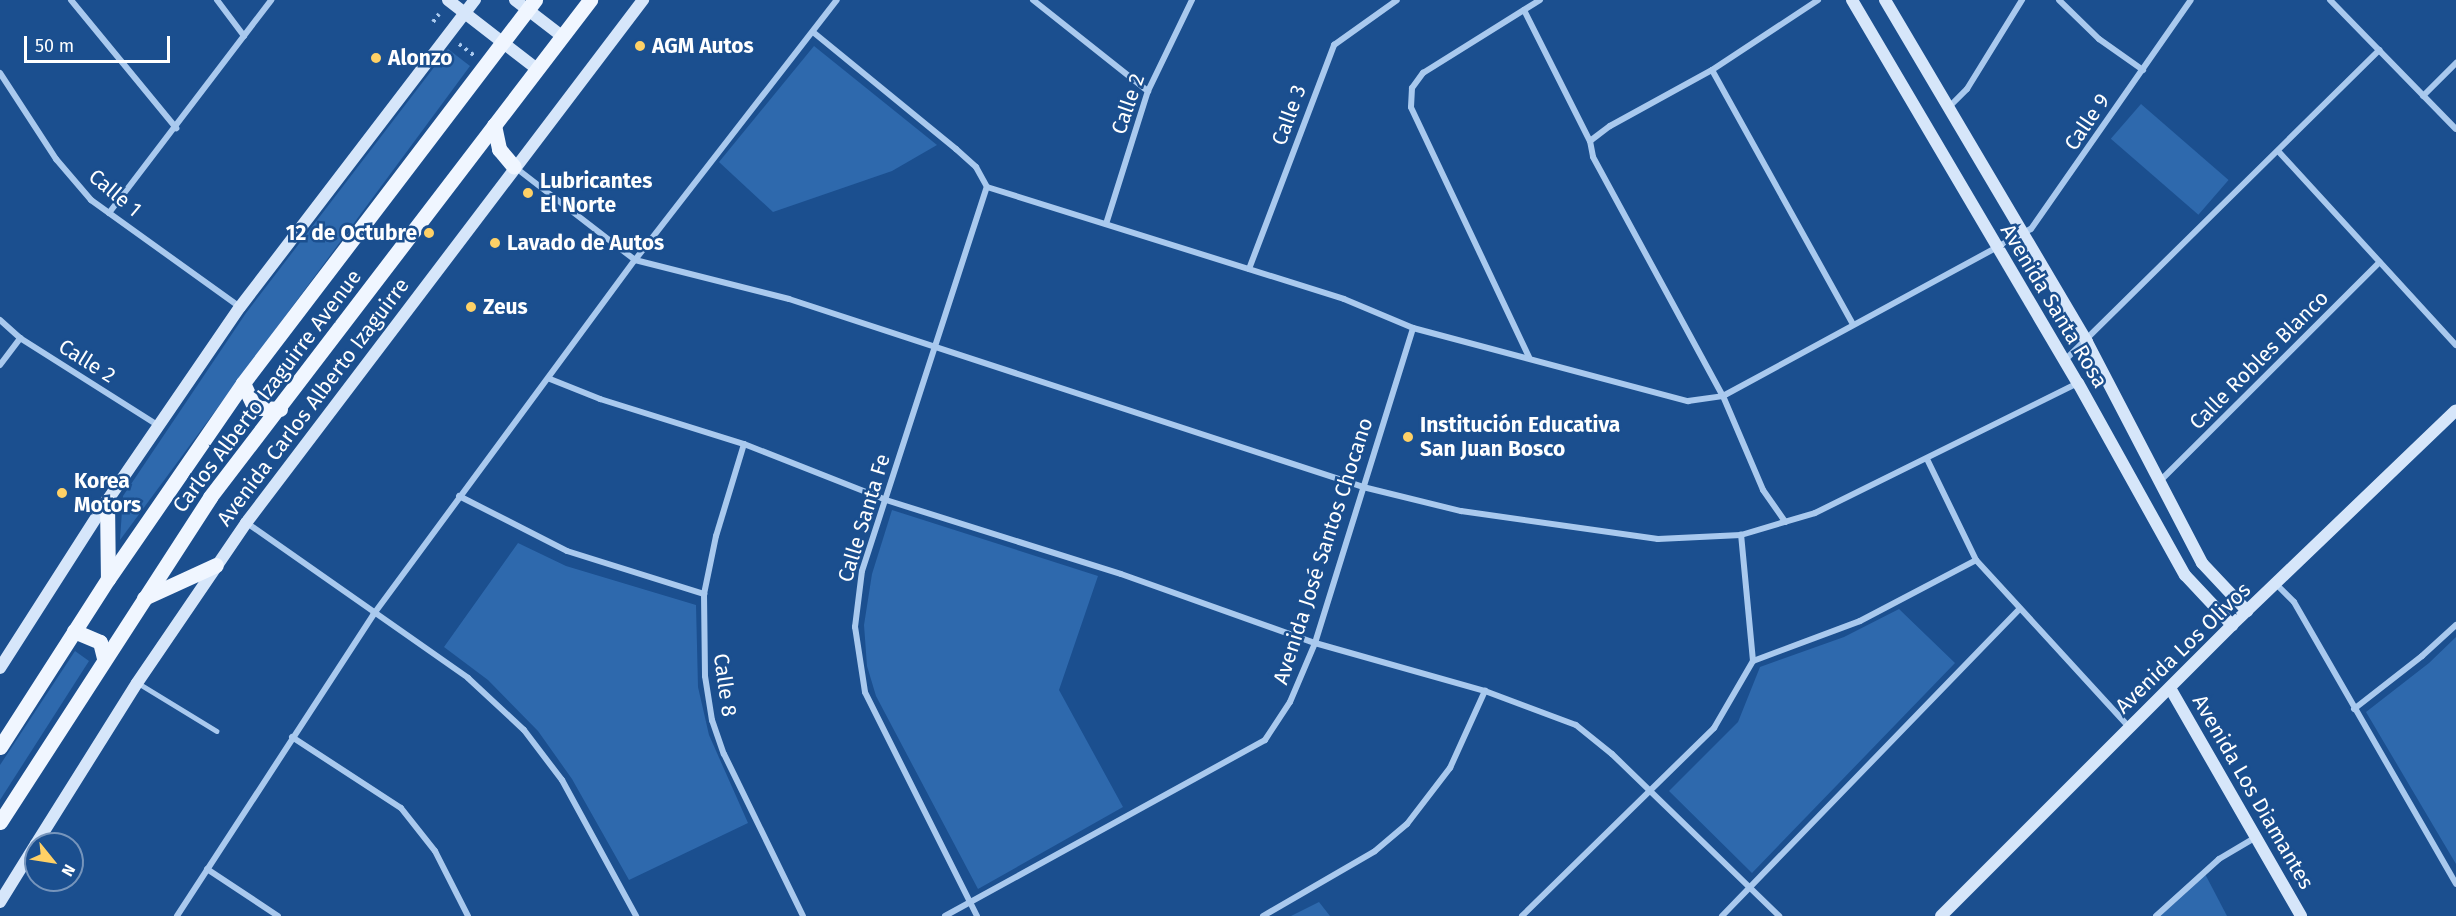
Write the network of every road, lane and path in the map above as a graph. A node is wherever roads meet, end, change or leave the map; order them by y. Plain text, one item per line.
1 (71, 0) edge
2 (217, 0) edge
3 (271, 0) edge
4 (448, 0) edge
5 (475, 0) edge
6 (590, 0) edge
7 (643, 0) edge
8 (837, 0) edge
9 (1034, 0) edge
10 (1192, 0) edge
11 (1397, 0) edge
12 (1540, 0) edge
13 (1818, 0) edge
14 (1852, 0) edge
15 (1885, 0) edge
16 (2022, 0) edge
17 (2059, 0) edge
18 (2191, 0) edge
19 (2330, 0) edge
20 (526, 3) edge
21 (1524, 10) junction
22 (465, 13) junction
23 (439, 14) dead end
24 (433, 22) dead end
25 (813, 32) junction
26 (244, 36) junction
27 (562, 36) junction
28 (455, 40) dead end
29 (502, 43) junction
30 (2379, 50) junction
31 (478, 58) dead end
32 (2456, 63) edge
33 (537, 69) junction
34 (1712, 70) junction
35 (2143, 70) junction
36 (0, 73) edge
37 (1148, 91) junction
38 (2423, 96) junction
39 (1948, 108) junction
40 (494, 124) junction
41 (176, 129) junction
42 (2456, 129) edge
43 (1590, 141) junction
44 (2278, 152) junction
45 (514, 167) junction
46 (987, 187) junction
47 (109, 213) junction
48 (1106, 224) junction
49 (2023, 234) junction
50 (1997, 250) junction
51 (635, 260) junction
52 (2380, 262) junction
53 (1249, 269) junction
54 (240, 307) junction
55 (0, 320) edge
56 (1852, 323) junction
57 (1413, 328) junction
58 (20, 338) junction
59 (2087, 342) junction
60 (2456, 345) edge
61 (936, 347) junction
62 (1529, 357) junction
63 (2064, 361) junction
64 (0, 365) edge
65 (550, 379) junction
66 (243, 383) junction
67 (2078, 383) junction
68 (1723, 396) junction
69 (280, 409) junction
70 (2456, 410) edge
71 (159, 426) junction
72 (744, 444) junction
73 (1927, 459) junction
74 (2160, 481) junction
75 (1363, 487) junction
76 (459, 496) junction
77 (886, 500) junction
78 (107, 501) junction
79 (1785, 522) junction
80 (246, 523) junction
81 (1741, 535) junction
82 (1976, 560) junction
83 (216, 565) junction
84 (108, 579) junction
85 (2277, 585) junction
86 (704, 594) junction
87 (144, 598) junction
88 (2020, 609) junction
89 (2247, 611) junction
90 (373, 615) junction
91 (2232, 625) junction
92 (2456, 625) edge
93 (74, 631) junction
94 (1315, 643) junction
95 (104, 658) junction
96 (1753, 661) junction
97 (0, 668) edge
98 (137, 683) junction
99 (2170, 688) junction
100 (1485, 692) junction
101 (2355, 708) junction
102 (2129, 727) junction
103 (217, 731) dead end
104 (292, 737) junction
105 (0, 747) edge
106 (1649, 789) junction
107 (0, 822) edge
108 (44, 832) edge
109 (2256, 837) junction
110 (24, 863) edge
111 (207, 868) junction
112 (2456, 884) edge
113 (1750, 888) junction
114 (0, 902) edge
115 (969, 903) junction
116 (177, 916) edge
117 (278, 916) edge
118 (468, 916) edge
119 (636, 916) edge
120 (803, 916) edge
121 (945, 916) edge
122 (977, 916) edge
123 (1263, 916) edge
124 (1522, 916) edge
125 (1722, 916) edge
126 (1779, 916) edge
127 (1941, 916) edge
128 (2156, 916) edge
129 (2301, 916) edge

1 - 41 street
2 - 26 street
3 - 26 street
4 - 22 street
5 - 22 street
6 - 27 main road, Carlos Alberto Izaguirre Avenue
7 - 45 street, Avenida Carlos Alberto Izaguirre
8 - 25 street
9 - 37 street
10 - 37 street, Calle 2
11 - 53 street, Calle 3
12 - 21 street
13 - 34 street
14 - 50 street, Avenida Santa Rosa
15 - 39 street, Avenida Santa Rosa
16 - 39 street
17 - 35 street
18 - 35 street, Calle 9
19 - 30 street
20 - 27 street
20 - 29 main road, Carlos Alberto Izaguirre Avenue
21 - 43 street
21 - 62 street
22 - 29 street
22 - 54 street
23 - 24 path
25 - 46 street
25 - 51 street
26 - 41 street
27 - 33 main road, Carlos Alberto Izaguirre Avenue
28 - 31 path
29 - 33 street
29 - 66 main road, Carlos Alberto Izaguirre Avenue
30 - 38 street
30 - 44 street
32 - 38 street
33 - 40 main road, Carlos Alberto Izaguirre Avenue
34 - 43 street
34 - 56 street
35 - 49 street, Calle 9
36 - 47 street, Calle 1
37 - 48 street, Calle 2
38 - 42 street
39 - 49 street, Avenida Santa Rosa
40 - 45 main road
40 - 69 main road, Carlos Alberto Izaguirre Avenue
41 - 47 street
43 - 68 street
44 - 52 street
44 - 59 street
45 - 51 street
45 - 80 street, Avenida Carlos Alberto Izaguirre
46 - 48 street
46 - 61 street, Calle Santa Fe
47 - 54 street, Calle 1
48 - 53 street
49 - 50 street, Calle 9
49 - 59 street, Avenida Santa Rosa
50 - 56 street, Calle 9
50 - 63 street, Avenida Santa Rosa
51 - 61 street
51 - 65 street
52 - 60 street
52 - 74 street, Calle Robles Blanco
53 - 57 street
54 - 71 street
55 - 58 street, Calle 2
56 - 68 street, Calle 9
57 - 62 street
57 - 75 street, Avenida José Santos Chocano
58 - 64 street
58 - 71 street, Calle 2
59 - 63 street
59 - 74 street, Avenida Santa Rosa
61 - 75 street
61 - 77 street, Calle Santa Fe
62 - 68 street
63 - 67 street, Avenida Santa Rosa
65 - 72 street
65 - 76 street
66 - 69 main road
66 - 84 main road, Carlos Alberto Izaguirre Avenue
67 - 73 street
67 - 91 street, Avenida Santa Rosa
68 - 79 street
69 - 87 main road, Carlos Alberto Izaguirre Avenue
70 - 85 street, Avenida Los Olivos
71 - 78 street
72 - 77 street
72 - 86 street, Calle 8
73 - 79 street
73 - 82 street
74 - 89 street, Avenida Santa Rosa
75 - 81 street
75 - 94 street, Avenida José Santos Chocano
76 - 86 street
76 - 90 street
77 - 94 street
77 - 115 street, Calle Santa Fe
78 - 84 main road
78 - 97 street
79 - 81 street
80 - 83 street, Avenida Carlos Alberto Izaguirre
80 - 90 street
81 - 96 street
82 - 88 street
82 - 96 street
83 - 87 main road
83 - 98 street, Avenida Carlos Alberto Izaguirre
84 - 93 main road, Carlos Alberto Izaguirre Avenue
85 - 89 street, Avenida Los Olivos
85 - 101 street
86 - 120 street, Calle 8
87 - 95 main road, Carlos Alberto Izaguirre Avenue
88 - 102 street
88 - 113 street
89 - 91 street, Avenida Los Olivos
90 - 104 street
90 - 119 street
91 - 99 street, Avenida Los Olivos
92 - 101 street
93 - 95 main road
93 - 105 main road, Carlos Alberto Izaguirre Avenue
94 - 100 street
94 - 115 street, Avenida José Santos Chocano
95 - 107 main road, Carlos Alberto Izaguirre Avenue
96 - 106 street
98 - 103 lane
98 - 108 street, Avenida Carlos Alberto Izaguirre
99 - 102 street, Avenida Los Olivos
99 - 109 street, Avenida Los Diamantes
100 - 106 street
100 - 123 street
101 - 112 street
102 - 127 street, Avenida Los Olivos
104 - 111 street
104 - 118 street
106 - 113 street
106 - 124 street
109 - 128 street
109 - 129 street, Avenida Los Diamantes
110 - 114 street, Avenida Carlos Alberto Izaguirre
111 - 116 street
111 - 117 street
113 - 125 street
113 - 126 street
115 - 121 street, Avenida José Santos Chocano
115 - 122 street, Calle Santa Fe

